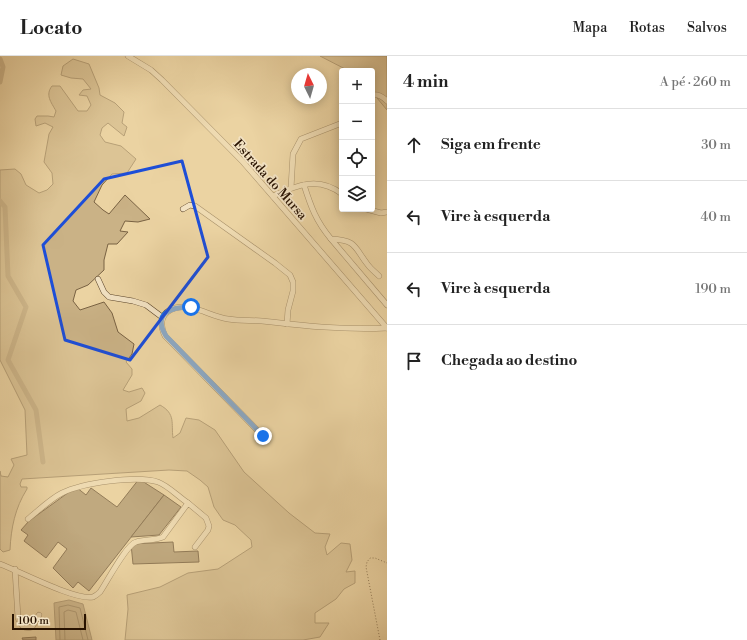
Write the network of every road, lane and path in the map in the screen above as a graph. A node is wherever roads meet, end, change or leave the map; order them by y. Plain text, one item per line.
1 (128, 56) edge
2 (375, 94) edge
3 (387, 100) edge
4 (339, 125) edge
5 (304, 185) junction
6 (291, 188) junction
7 (339, 192) edge
8 (273, 196) junction
9 (183, 209) dead end
10 (375, 211) edge
11 (387, 212) edge
12 (331, 239) junction
13 (379, 276) dead end
14 (98, 278) dead end
15 (387, 305) edge
16 (162, 317) junction
17 (287, 324) junction
18 (387, 328) edge
19 (263, 436) dead end
20 (188, 503) junction
21 (28, 519) dead end
22 (195, 547) dead end
23 (387, 563) edge
24 (0, 564) edge
25 (15, 569) junction
26 (38, 615) dead end
27 (380, 640) edge

1 - 8 street, Estrada do Mursa
2 - 3 street
4 - 6 street
5 - 6 street
5 - 7 street
5 - 12 street
6 - 8 street
8 - 18 street, Estrada do Mursa
9 - 17 street
10 - 11 street
12 - 13 street
12 - 15 street
14 - 16 street
16 - 17 street
16 - 19 street
17 - 18 street
20 - 21 street
20 - 22 street
20 - 25 street
23 - 27 path
24 - 25 street
25 - 26 street

